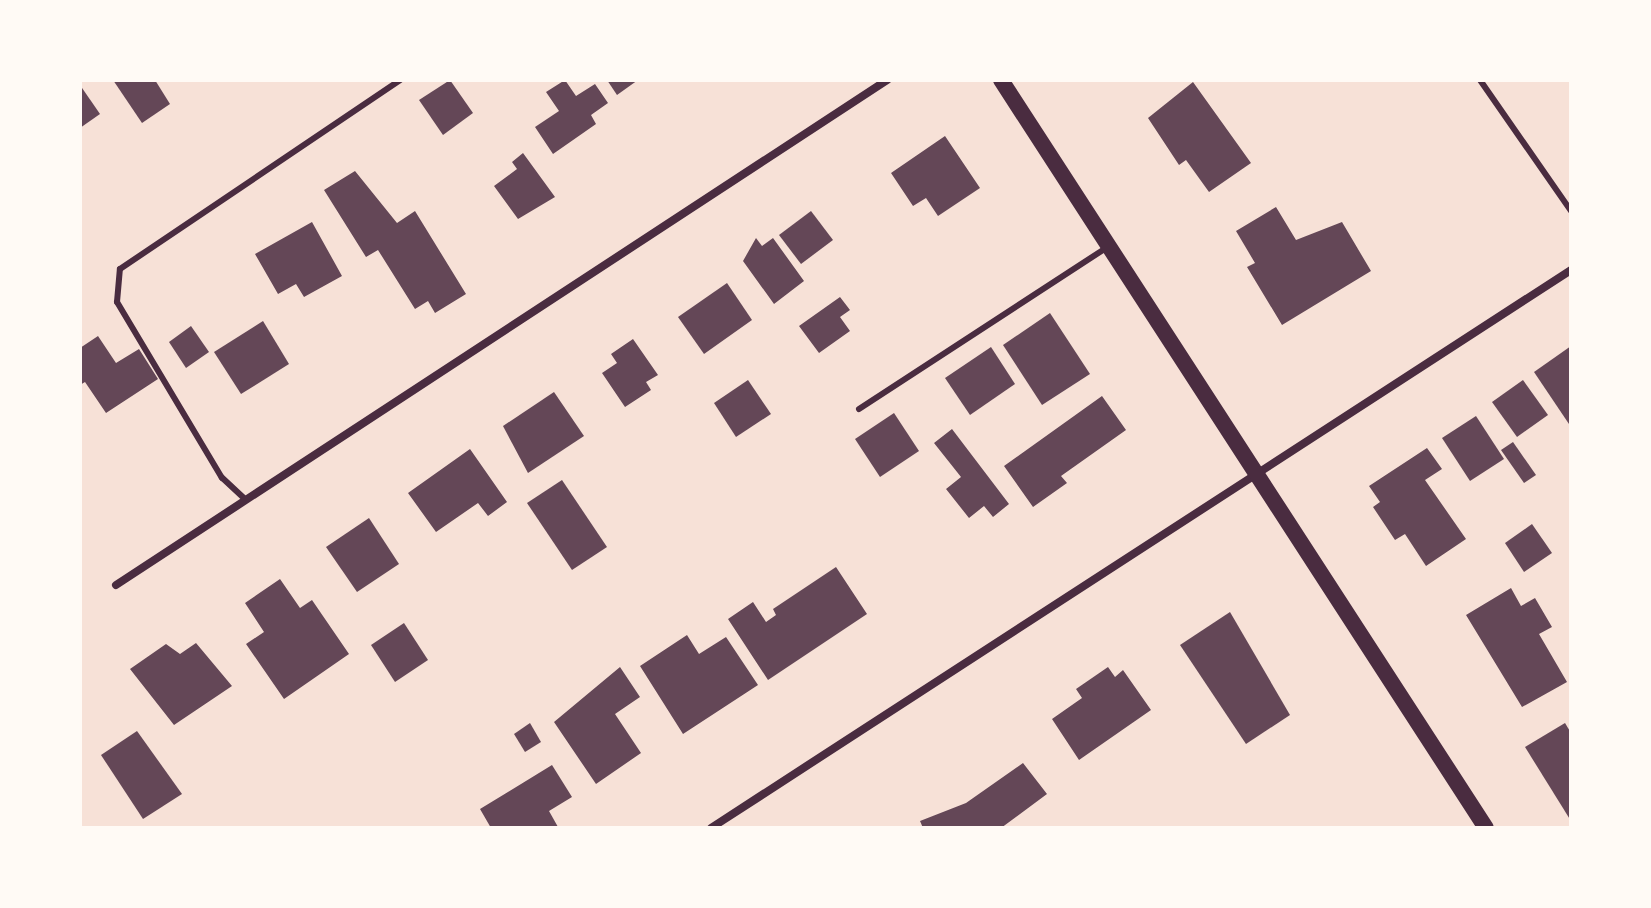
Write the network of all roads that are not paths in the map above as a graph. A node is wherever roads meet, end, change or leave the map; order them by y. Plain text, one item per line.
1 (400, 80) edge
2 (887, 80) edge
3 (1001, 80) edge
4 (1480, 80) edge
5 (1571, 211) edge
6 (1109, 246) junction
7 (1571, 270) edge
8 (859, 409) dead end
9 (1259, 477) junction
10 (246, 500) junction
11 (116, 585) dead end
12 (711, 828) edge
13 (1486, 828) edge

1 - 10 lane
2 - 10 street
3 - 6 main road
4 - 5 lane
6 - 8 lane
6 - 9 main road
7 - 9 street
9 - 12 street
9 - 13 main road
10 - 11 street

